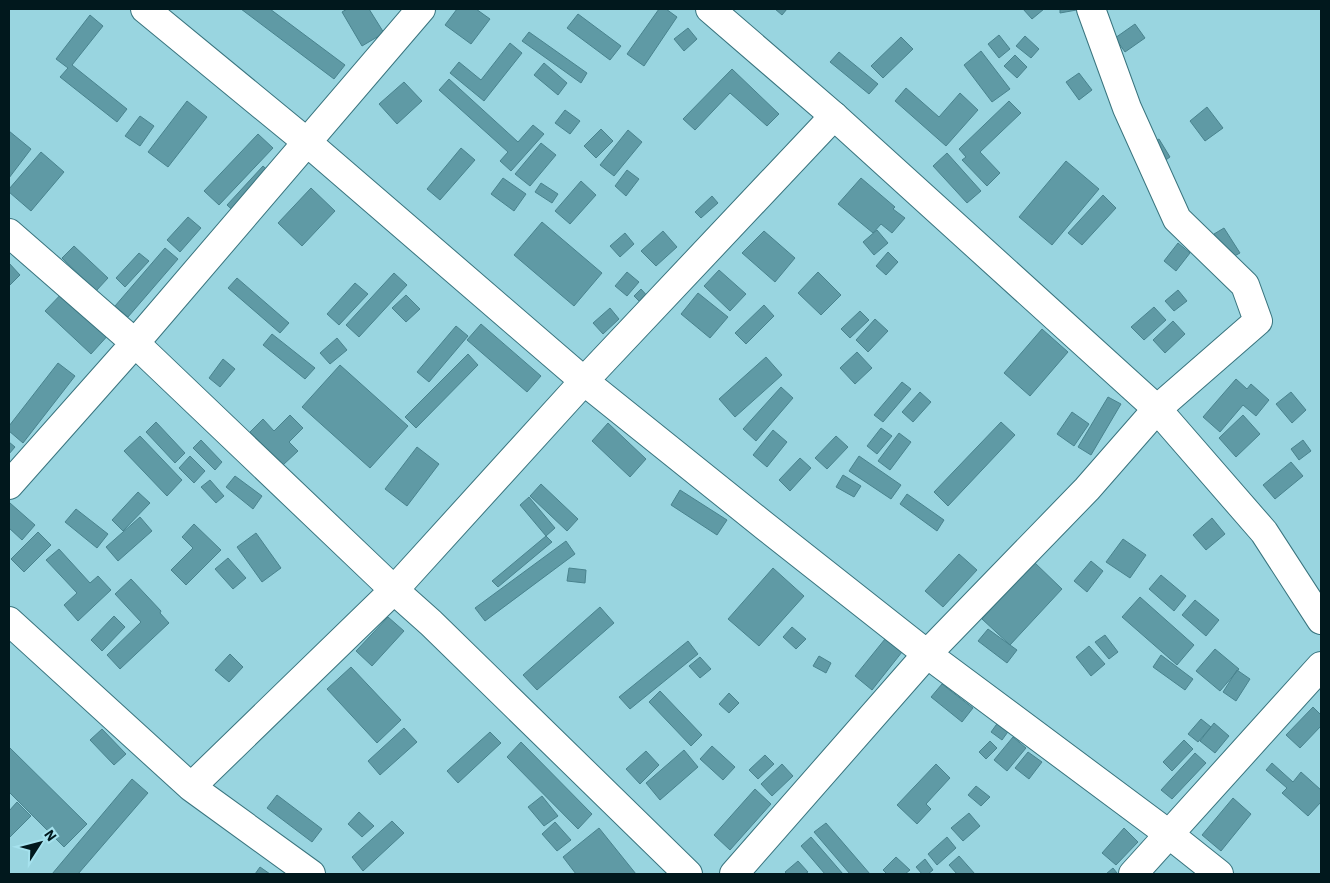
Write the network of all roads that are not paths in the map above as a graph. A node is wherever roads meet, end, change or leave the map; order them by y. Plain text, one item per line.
1 (145, 9) edge
2 (421, 9) edge
3 (710, 9) edge
4 (1091, 9) edge
5 (834, 116) junction
6 (308, 143) junction
7 (9, 232) edge
8 (135, 344) junction
9 (584, 381) junction
10 (1157, 409) junction
11 (9, 485) edge
12 (394, 590) junction
13 (1321, 620) edge
14 (9, 621) edge
15 (927, 654) junction
16 (1321, 666) edge
17 (191, 787) junction
18 (1170, 835) junction
19 (311, 874) edge
20 (688, 874) edge
21 (734, 874) edge
22 (1133, 874) edge
23 (1219, 874) edge

1 - 6 street
2 - 6 street
3 - 5 street
4 - 10 street
5 - 9 street
5 - 10 street
6 - 8 street
6 - 9 street
7 - 8 street
8 - 11 street
8 - 12 street
9 - 12 street
9 - 15 street
10 - 13 street
10 - 15 street
12 - 17 street
12 - 20 street
14 - 17 street
15 - 18 street
15 - 21 street
16 - 18 street
17 - 19 street
18 - 22 street
18 - 23 street

